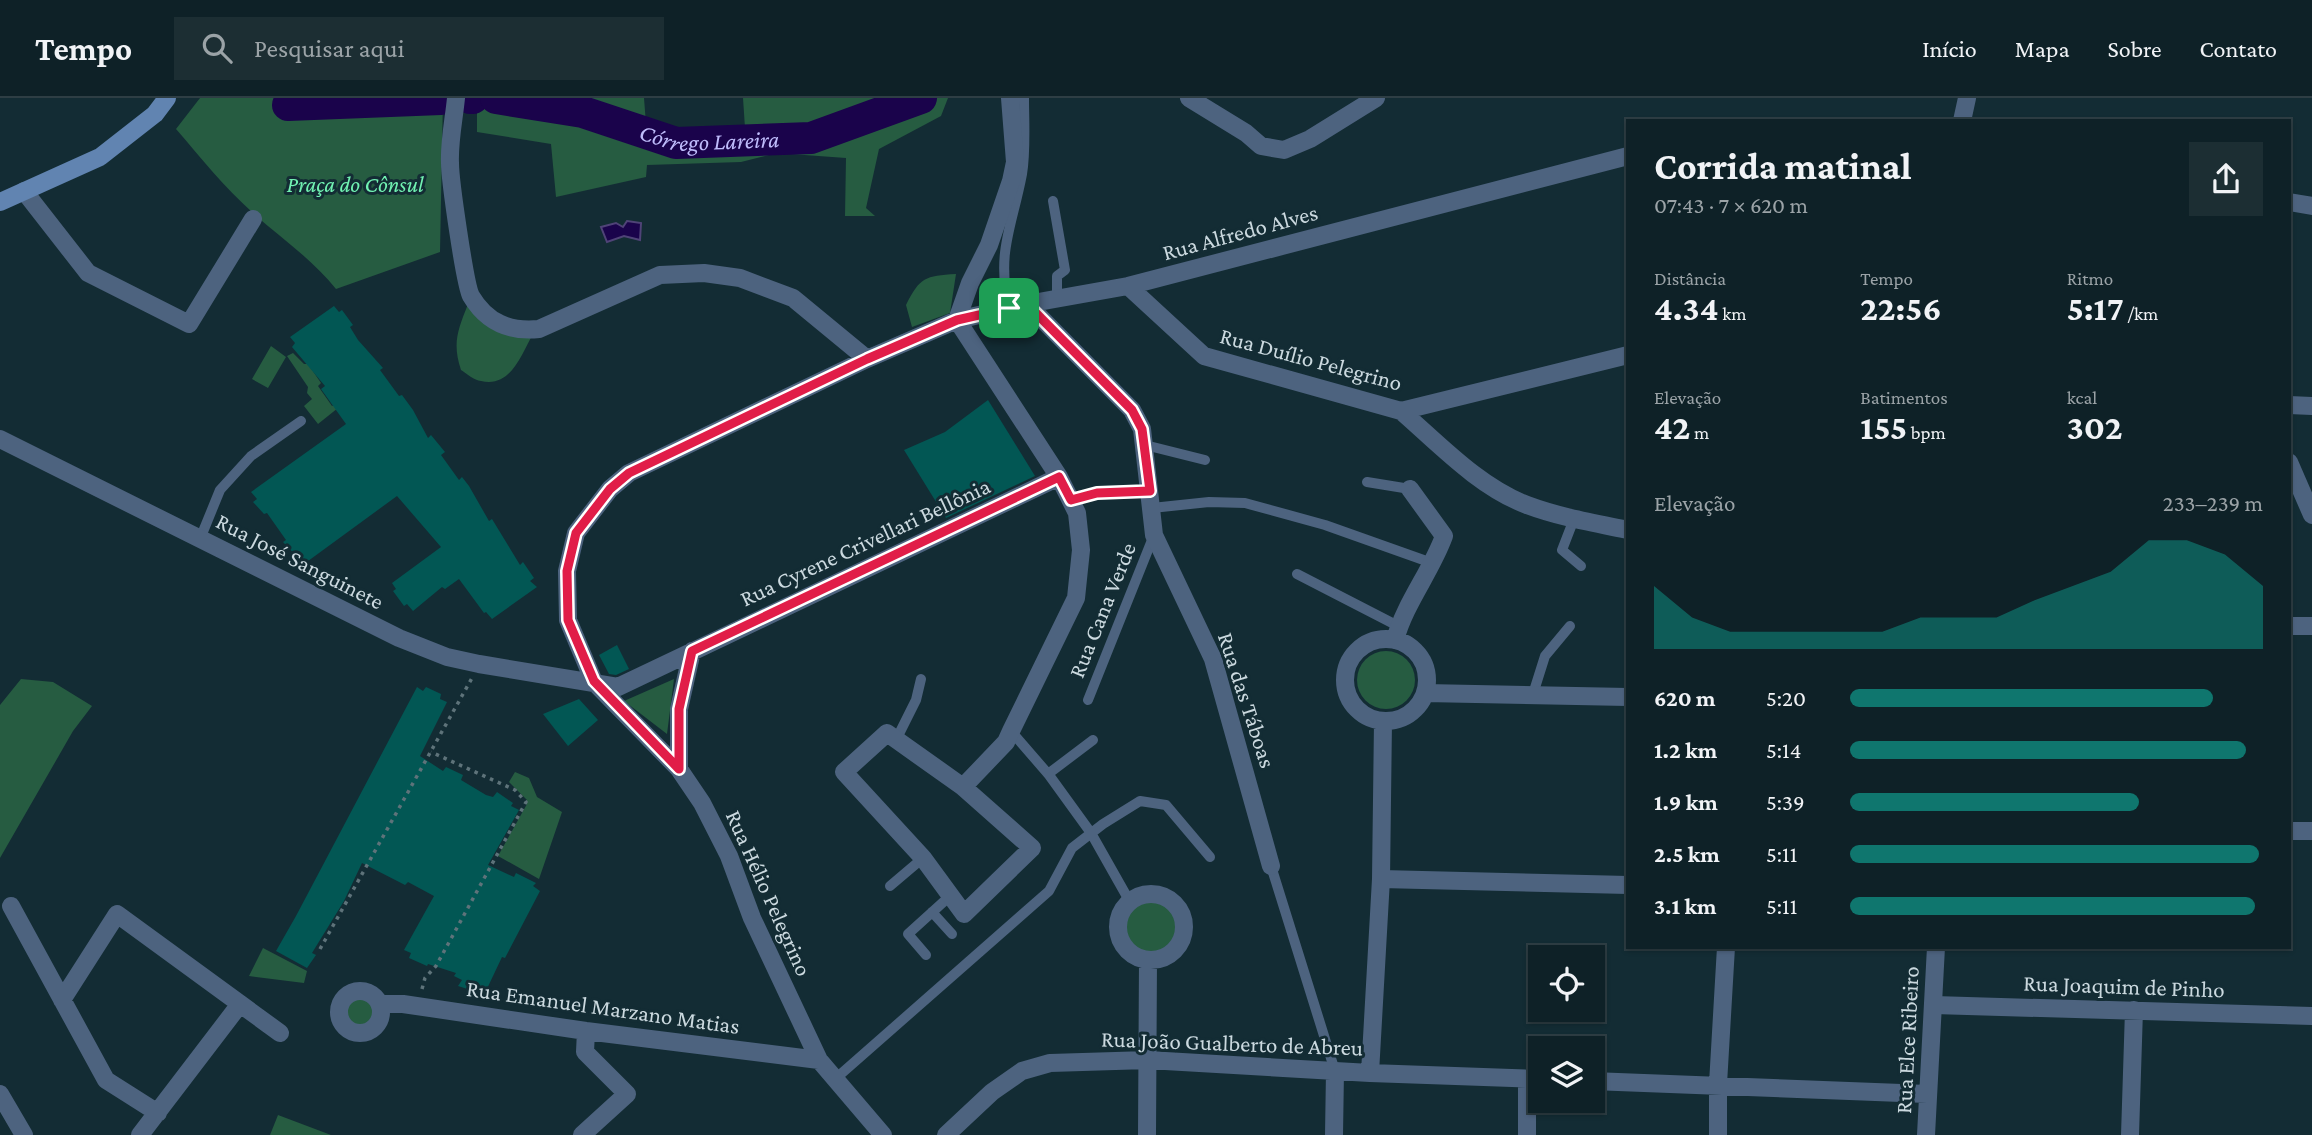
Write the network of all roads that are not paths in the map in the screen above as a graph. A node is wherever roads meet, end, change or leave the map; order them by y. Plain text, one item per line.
1 (167, 98) edge
2 (456, 98) edge
3 (1010, 98) edge
4 (1024, 98) edge
5 (1189, 98) edge
6 (1376, 98) edge
7 (1967, 98) edge
8 (1962, 119) edge
9 (1626, 157) edge
10 (24, 191) junction
11 (1053, 201) dead end
12 (0, 202) edge
13 (2291, 202) edge
14 (2312, 206) edge
15 (253, 219) dead end
16 (1128, 286) junction
17 (1057, 298) junction
18 (1027, 304) junction
19 (1009, 308) junction
20 (957, 320) junction
21 (1626, 355) edge
22 (867, 359) junction
23 (2291, 405) edge
24 (2312, 406) edge
25 (1401, 411) junction
26 (301, 421) dead end
27 (0, 439) edge
28 (1145, 445) junction
29 (1205, 460) dead end
30 (2291, 467) edge
31 (1059, 477) junction
32 (1367, 482) dead end
33 (1410, 489) joint
34 (1071, 500) junction
35 (1151, 500) junction
36 (2312, 515) edge
37 (1574, 519) junction
38 (1626, 530) edge
39 (1154, 535) junction
40 (200, 538) junction
41 (1432, 563) junction
42 (1581, 566) dead end
43 (1297, 574) dead end
44 (1570, 626) dead end
45 (2291, 626) edge
46 (2312, 626) edge
47 (1396, 633) junction
48 (692, 651) junction
49 (922, 679) dead end
50 (594, 681) junction
51 (1425, 692) junction
52 (1533, 694) junction
53 (1626, 697) edge
54 (1088, 700) dead end
55 (1383, 721) junction
56 (1011, 731) junction
57 (897, 738) junction
58 (1093, 740) dead end
59 (679, 769) junction
60 (1048, 774) junction
61 (963, 787) junction
62 (2291, 831) edge
63 (2312, 831) edge
64 (1091, 833) junction
65 (1210, 857) dead end
66 (923, 858) junction
67 (1271, 866) joint
68 (1381, 879) junction
69 (890, 886) dead end
70 (1626, 886) edge
71 (950, 896) junction
72 (1130, 902) junction
73 (11, 906) dead end
74 (932, 912) junction
75 (953, 934) dead end
76 (1726, 949) edge
77 (1936, 949) edge
78 (926, 955) dead end
79 (1148, 960) junction
80 (62, 1000) junction
81 (240, 1004) junction
82 (380, 1004) dead end
83 (1934, 1005) junction
84 (2134, 1010) junction
85 (2312, 1016) edge
86 (586, 1031) junction
87 (280, 1033) dead end
88 (819, 1060) junction
89 (1147, 1060) junction
90 (1335, 1071) junction
91 (1370, 1073) junction
92 (1528, 1079) edge
93 (834, 1080) junction
94 (1605, 1081) edge
95 (1718, 1084) junction
96 (0, 1094) edge
97 (1927, 1094) junction
98 (1530, 1113) edge
99 (158, 1114) junction
100 (24, 1135) edge
101 (140, 1135) edge
102 (582, 1135) edge
103 (883, 1135) edge
104 (946, 1135) edge
105 (1147, 1135) edge
106 (1334, 1135) edge
107 (1527, 1135) edge
108 (1718, 1135) edge
109 (1926, 1135) edge
110 (2130, 1135) edge

1 - 10 main road
2 - 22 street
3 - 20 street
4 - 19 lane
5 - 6 street
7 - 8 street
9 - 16 street, Rua Alfredo Alves
10 - 12 main road
10 - 15 street
11 - 17 lane
13 - 14 street
16 - 17 street, Rua Alfredo Alves
16 - 25 street, Rua Duílio Pelegrino
17 - 18 street, Rua Alfredo Alves
18 - 19 street, Rua Alfredo Alves
18 - 28 street, Rua das Táboas
19 - 20 street, Rua Alfredo Alves
20 - 22 street, Rua Alfredo Alves
20 - 31 street
21 - 25 street, Rua Duílio Pelegrino
22 - 50 street, Rua Alfredo Alves
23 - 24 street
25 - 37 street
26 - 40 lane
27 - 40 street, Rua José Sanguinete
28 - 29 lane
28 - 35 street, Rua das Táboas
30 - 36 street
31 - 34 street
31 - 48 street, Rua Cyrene Crivellari Bellônia
32 - 33 lane
33 - 41 street
34 - 35 lane
34 - 56 street
35 - 39 street, Rua das Táboas
35 - 41 lane
37 - 38 street
37 - 42 lane
39 - 54 lane, Rua Cana Verde
39 - 67 street, Rua das Táboas
40 - 50 street, Rua José Sanguinete
41 - 47 street
43 - 47 lane
44 - 52 lane
45 - 46 street
47 - 51 street
47 - 55 street
48 - 50 street, Rua Cyrene Crivellari Bellônia
48 - 59 street
49 - 57 lane
50 - 59 street, Rua Hélio Pelegrino
51 - 52 street
51 - 55 street
52 - 53 street
55 - 68 street
56 - 60 lane
56 - 61 street
57 - 61 street
57 - 66 street
58 - 60 lane
59 - 88 street, Rua Hélio Pelegrino
60 - 64 lane
61 - 71 street
62 - 63 street
64 - 65 lane
64 - 72 lane
64 - 93 lane
66 - 69 lane
66 - 71 street
67 - 90 lane, Rua das Táboas
68 - 70 street
68 - 91 street
71 - 74 lane
72 - 79 street
72 - 79 street
73 - 80 street
74 - 75 lane
74 - 78 lane
76 - 95 street
77 - 83 street, Rua Elce Ribeiro
79 - 89 street
80 - 81 street
80 - 99 street
81 - 87 street
81 - 99 street
82 - 86 street, Rua Emanuel Marzano Matias
83 - 84 street, Rua Joaquim de Pinho
83 - 97 street, Rua Elce Ribeiro
84 - 85 street, Rua Joaquim de Pinho
84 - 110 street
86 - 88 street, Rua Emanuel Marzano Matias
86 - 102 street
88 - 93 street, Rua Hélio Pelegrino
89 - 90 street, Rua João Gualberto de Abreu
89 - 104 street, Rua João Gualberto de Abreu
89 - 105 street
90 - 91 street, Rua João Gualberto de Abreu
90 - 106 street
91 - 92 street, Rua João Gualberto de Abreu
93 - 103 street, Rua Hélio Pelegrino
94 - 95 street
95 - 97 street
95 - 108 street
96 - 100 street
97 - 109 street, Rua Elce Ribeiro
98 - 107 street
99 - 101 street

